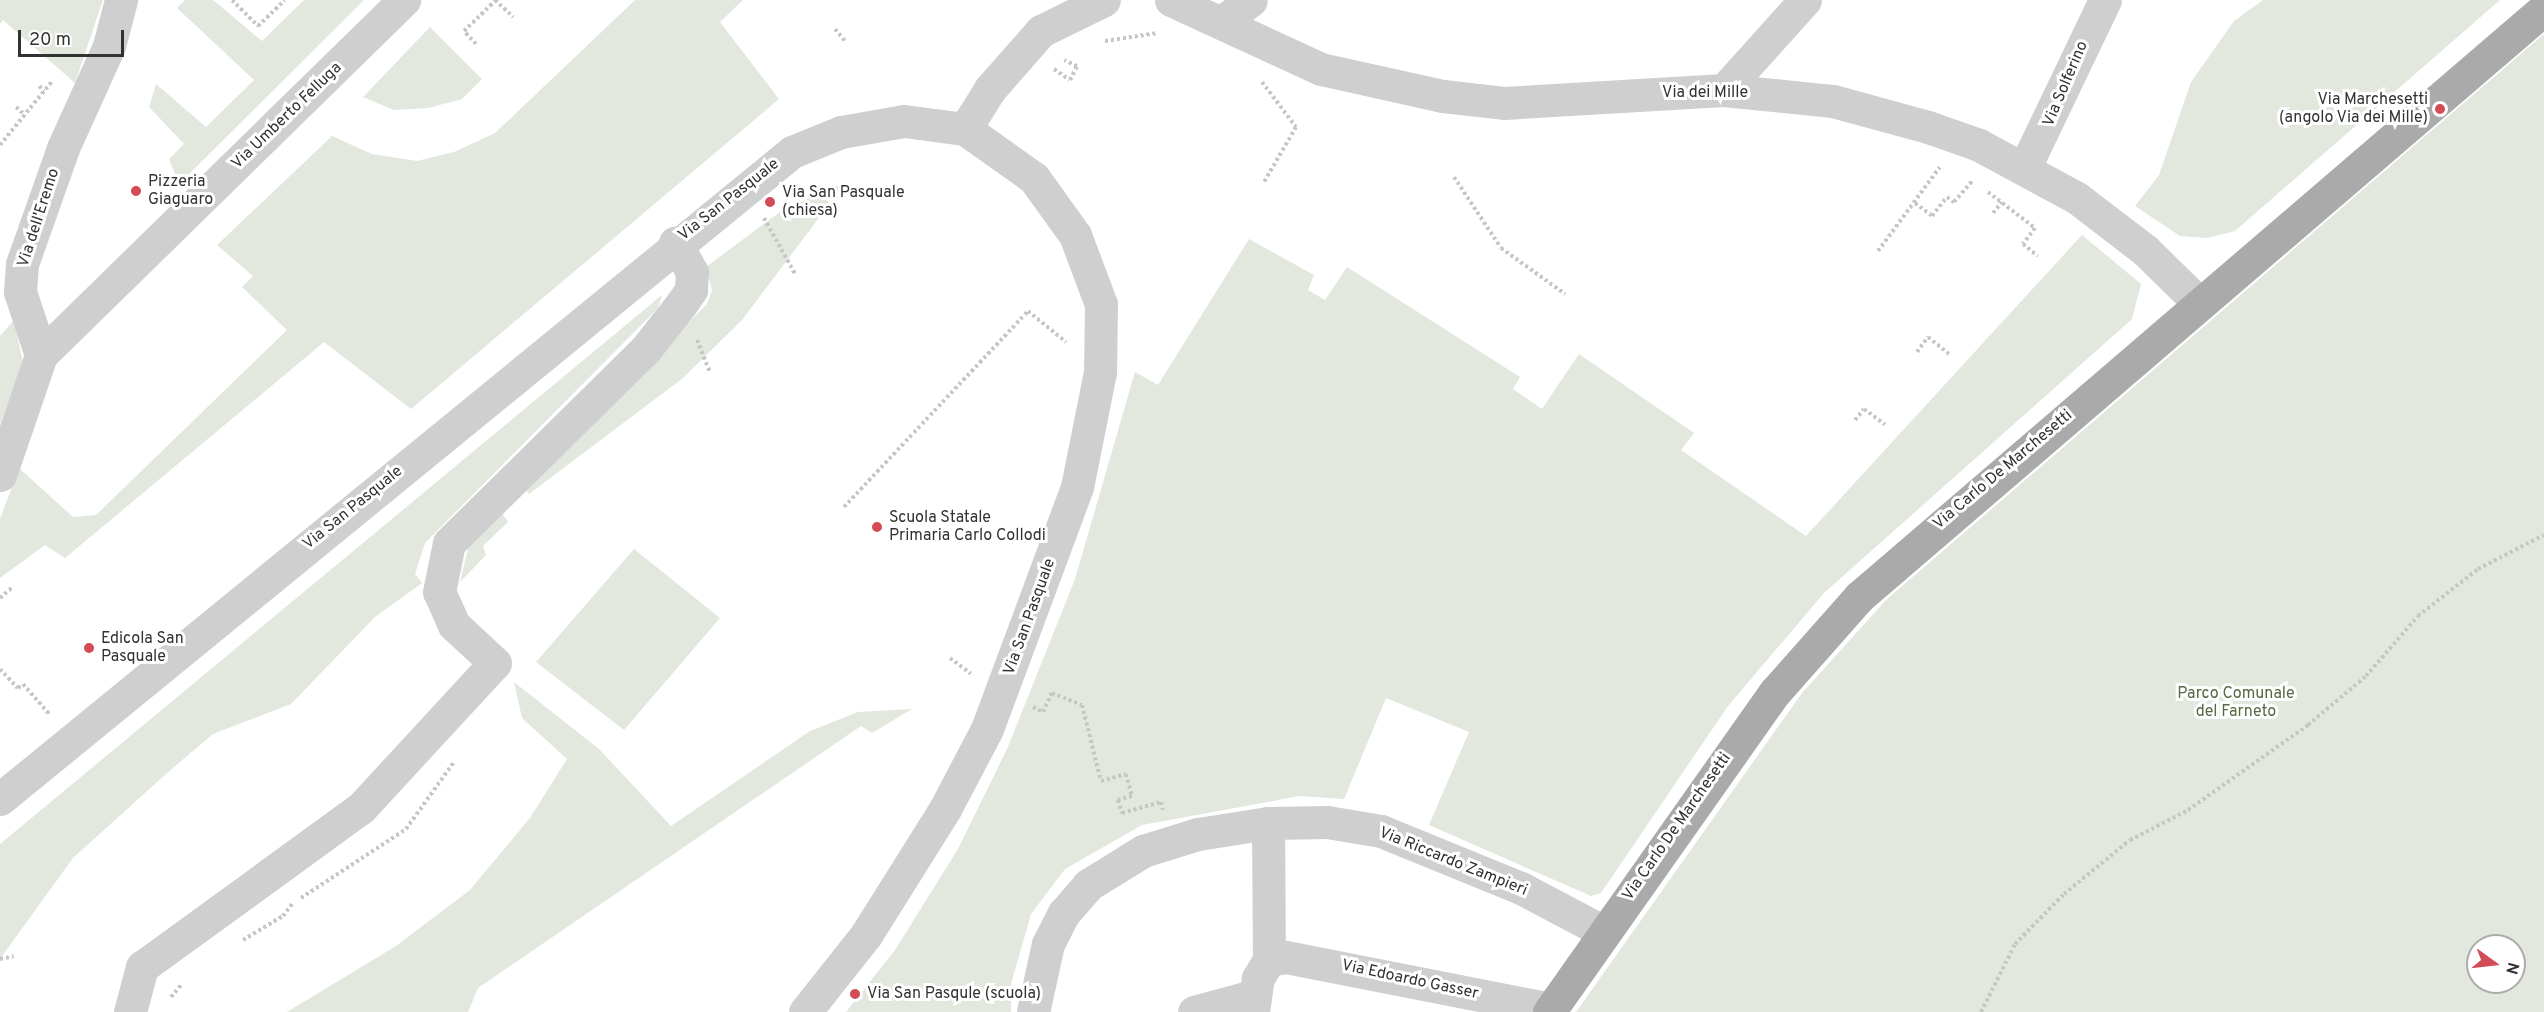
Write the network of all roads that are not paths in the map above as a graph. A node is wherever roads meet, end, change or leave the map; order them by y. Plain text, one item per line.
1 (121, 0) edge
2 (404, 0) edge
3 (1104, 0) edge
4 (1171, 0) edge
5 (1251, 0) edge
6 (1805, 0) edge
7 (2105, 0) edge
8 (2544, 9) edge
9 (1222, 22) junction
10 (1724, 90) junction
11 (965, 129) junction
12 (2025, 167) junction
13 (675, 243) junction
14 (2199, 303) junction
15 (40, 355) junction
16 (0, 475) edge
17 (0, 799) edge
18 (1269, 823) junction
19 (1604, 932) junction
20 (1269, 960) junction
21 (1253, 1004) edge
22 (1550, 1011) edge
23 (130, 1012) edge
24 (805, 1012) edge
25 (1033, 1012) edge
26 (1194, 1012) edge

1 - 15 street, Via dell'Eremo
2 - 15 street, Via Umberto Felluga
3 - 11 street
4 - 9 street, Via dei Mille
5 - 9 street
6 - 10 street
7 - 12 street, Via Solferino
8 - 14 main road, Via Carlo De Marchesetti
9 - 10 street, Via dei Mille
10 - 12 street, Via dei Mille
11 - 13 street, Via San Pasquale
11 - 24 street, Via San Pasquale
12 - 14 street, Via dei Mille
13 - 17 street, Via San Pasquale
13 - 23 street
14 - 19 main road, Via Carlo De Marchesetti
15 - 16 street
18 - 19 street, Via Riccardo Zampieri
18 - 20 street
18 - 25 street, Via Riccardo Zampieri
19 - 22 main road, Via Carlo De Marchesetti
20 - 21 street
20 - 22 street, Via Edoardo Gasser
21 - 26 street

